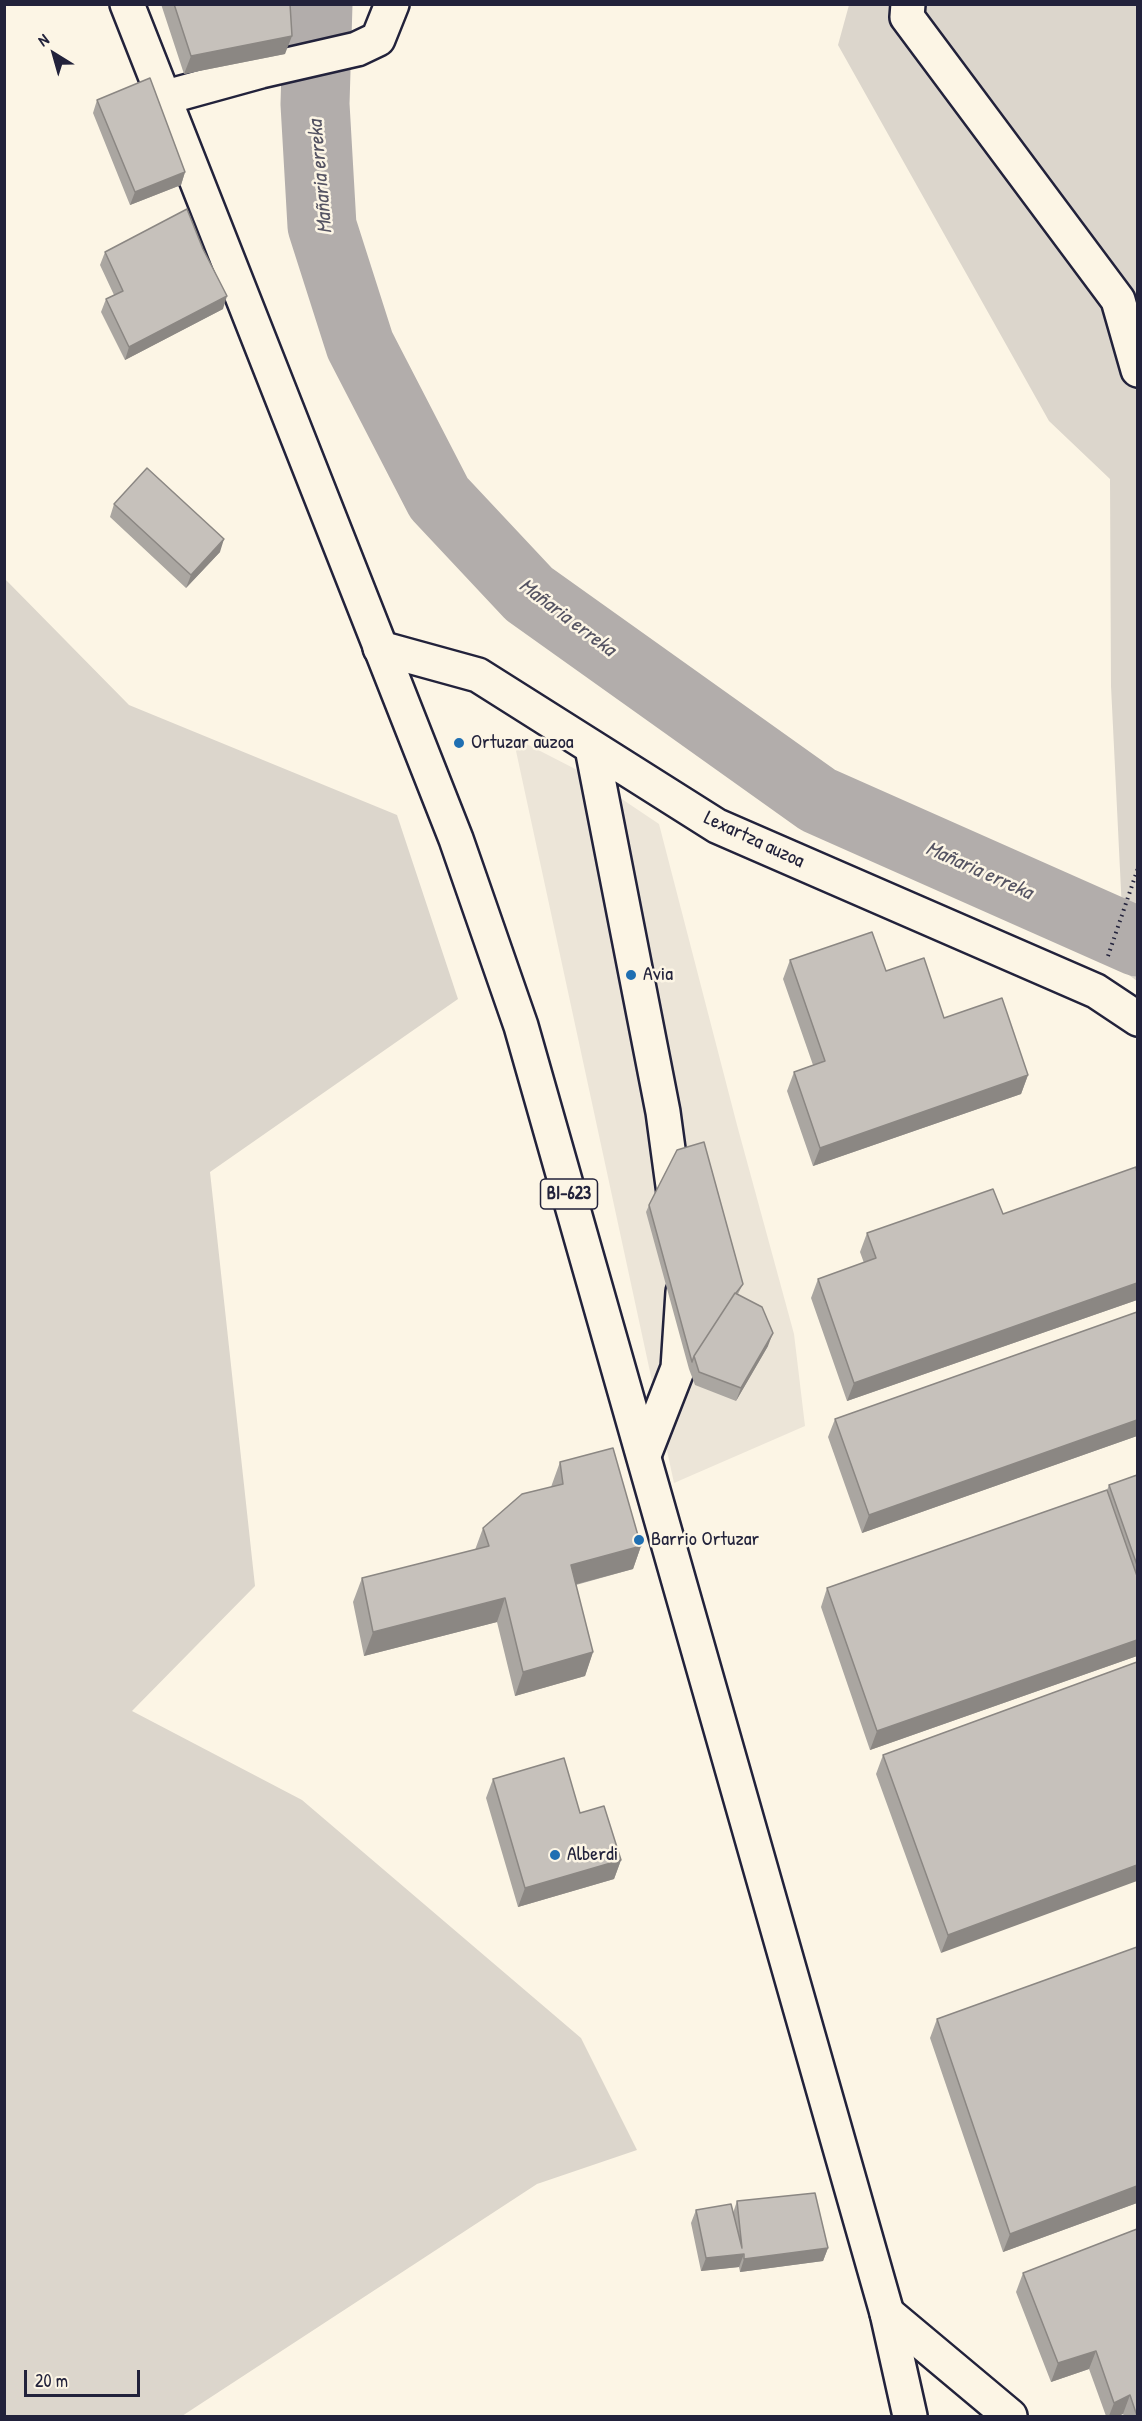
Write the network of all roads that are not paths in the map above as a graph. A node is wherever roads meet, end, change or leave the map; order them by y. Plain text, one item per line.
1 (127, 4) edge
2 (392, 4) edge
3 (908, 4) edge
4 (163, 98) junction
5 (1137, 370) edge
6 (380, 648) junction
7 (592, 748) junction
8 (1137, 1019) edge
9 (644, 1455) junction
10 (886, 2313) junction
11 (910, 2416) edge
12 (1010, 2416) edge

1 - 4 main road, BI-623
2 - 4 main road
3 - 5 main road
4 - 6 main road, BI-623
6 - 7 main road, Lexartza auzoa
6 - 9 main road, BI-623
7 - 8 main road, Lexartza auzoa
7 - 9 main road
9 - 10 main road, BI-623
10 - 11 main road, BI-623
10 - 12 main road

